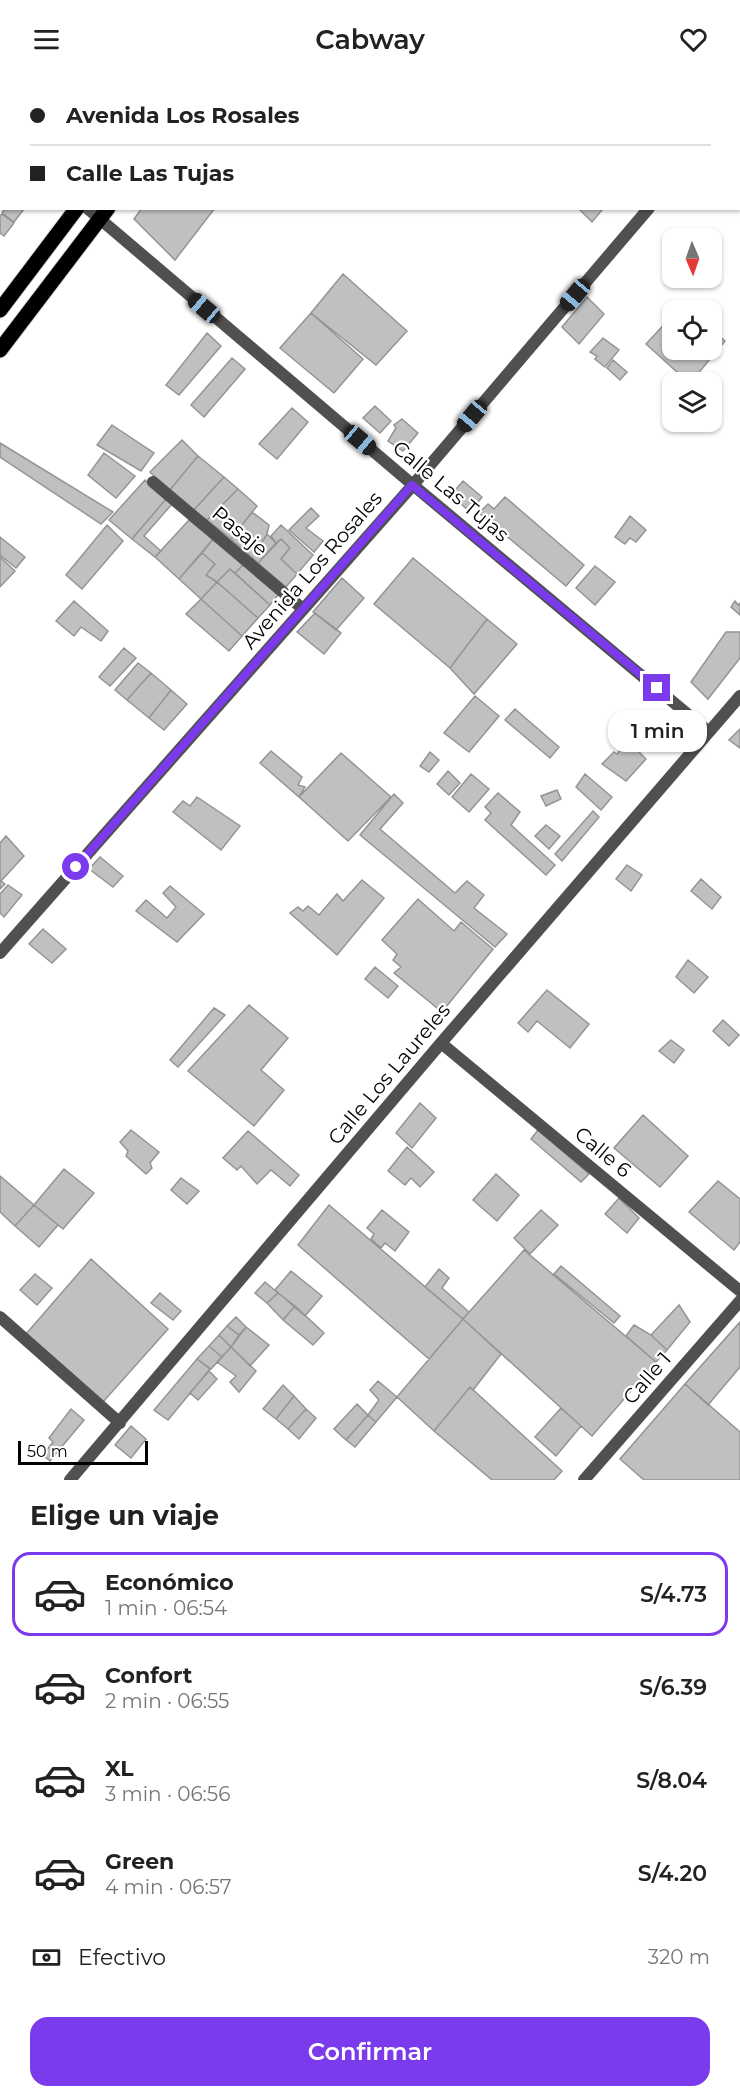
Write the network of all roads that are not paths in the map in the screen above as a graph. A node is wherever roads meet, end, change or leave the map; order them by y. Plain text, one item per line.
1 (75, 210) edge
2 (647, 210) edge
3 (104, 214) edge
4 (0, 310) edge
5 (0, 350) edge
6 (153, 482) dead end
7 (412, 485) junction
8 (303, 609) junction
9 (740, 696) edge
10 (709, 732) junction
11 (0, 953) edge
12 (441, 1043) junction
13 (740, 1291) edge
14 (740, 1301) edge
15 (0, 1317) edge
16 (120, 1423) junction
17 (70, 1480) edge
18 (584, 1480) edge

1 - 4 main road
2 - 7 street, Avenida Los Rosales
3 - 5 main road
3 - 7 street, Calle Las Tujas
6 - 8 street, Pasaje
7 - 8 street, Avenida Los Rosales
7 - 10 street, Calle Las Tujas
8 - 11 street, Avenida Los Rosales
9 - 10 street, Calle Los Laureles
10 - 12 street, Calle Los Laureles
12 - 13 street, Calle 6
12 - 16 street, Calle Los Laureles
14 - 18 street, Calle 1
15 - 16 street
16 - 17 street, Calle Los Laureles

